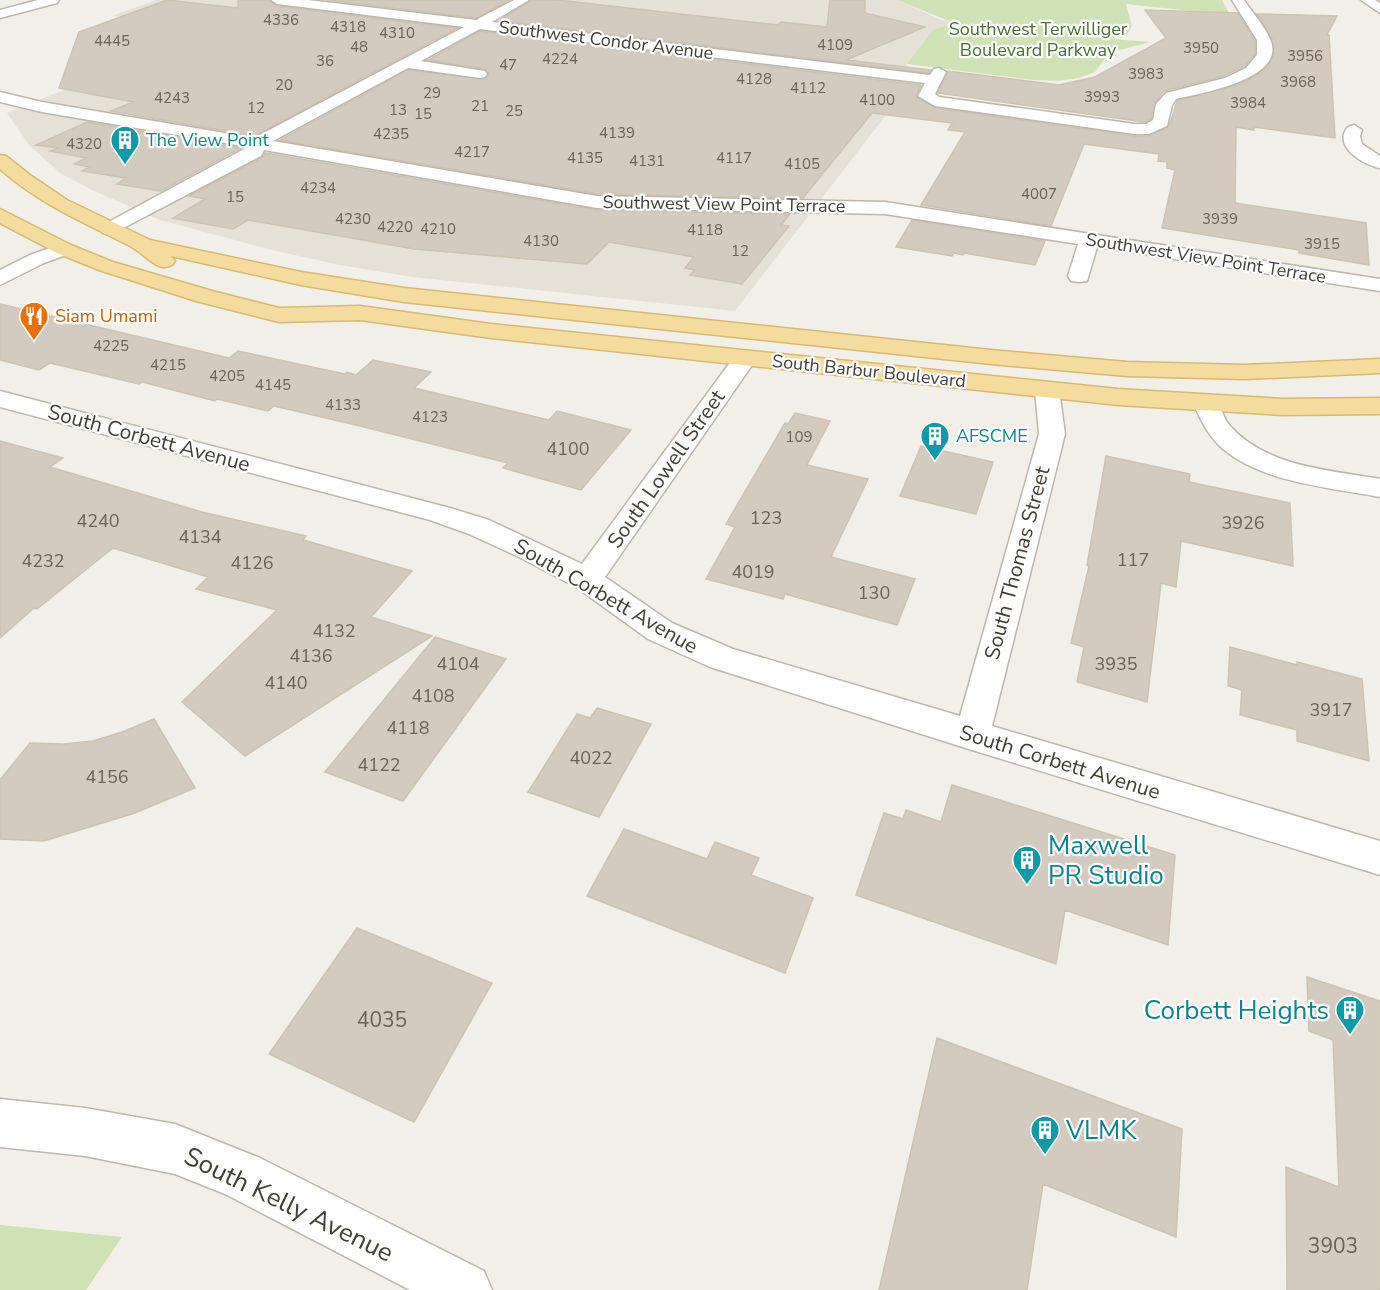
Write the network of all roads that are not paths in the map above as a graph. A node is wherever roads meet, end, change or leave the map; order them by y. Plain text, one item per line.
1 (52, 0) edge
2 (284, 0) edge
3 (523, 0) edge
4 (1238, 0) edge
5 (1367, 0) edge
6 (1380, 9) edge
7 (0, 14) edge
8 (477, 25) junction
9 (406, 63) junction
10 (947, 67) dead end
11 (480, 74) dead end
12 (934, 80) junction
13 (0, 97) edge
14 (1354, 130) dead end
15 (258, 143) junction
16 (0, 160) edge
17 (1380, 163) edge
18 (0, 215) edge
19 (110, 229) junction
20 (1089, 239) junction
21 (149, 246) junction
22 (64, 249) junction
23 (1079, 276) dead end
24 (0, 279) edge
25 (1380, 285) edge
26 (360, 313) junction
27 (745, 358) junction
28 (1380, 366) edge
29 (1047, 390) junction
30 (0, 399) edge
31 (1206, 403) junction
32 (1380, 406) edge
33 (1380, 488) edge
34 (587, 580) junction
35 (972, 735) junction
36 (1380, 858) edge
37 (0, 1123) edge
38 (465, 1290) edge

1 - 7 street
2 - 8 street, Southwest Condor Avenue
3 - 8 street
4 - 12 street
5 - 6 street
8 - 9 street
8 - 12 street, Southwest Condor Avenue
9 - 11 street
9 - 15 street
10 - 12 street
13 - 15 street, Southwest View Point Terrace
14 - 17 street
15 - 19 street
15 - 20 street, Southwest View Point Terrace
16 - 19 main road, South Barbur Boulevard
18 - 22 main road, South Barbur Boulevard
19 - 21 main road, South Barbur Boulevard
20 - 23 street
20 - 25 street, Southwest View Point Terrace
21 - 26 main road, South Barbur Boulevard
21 - 28 main road
22 - 24 street
22 - 26 main road, South Barbur Boulevard
26 - 27 main road, South Barbur Boulevard
27 - 29 main road, South Barbur Boulevard
27 - 34 street, South Lowell Street
29 - 31 main road, South Barbur Boulevard
29 - 35 street, South Thomas Street
30 - 34 street, South Corbett Avenue
31 - 32 main road, South Barbur Boulevard
31 - 33 street
34 - 35 street, South Corbett Avenue
35 - 36 street, South Corbett Avenue
37 - 38 street, South Kelly Avenue

